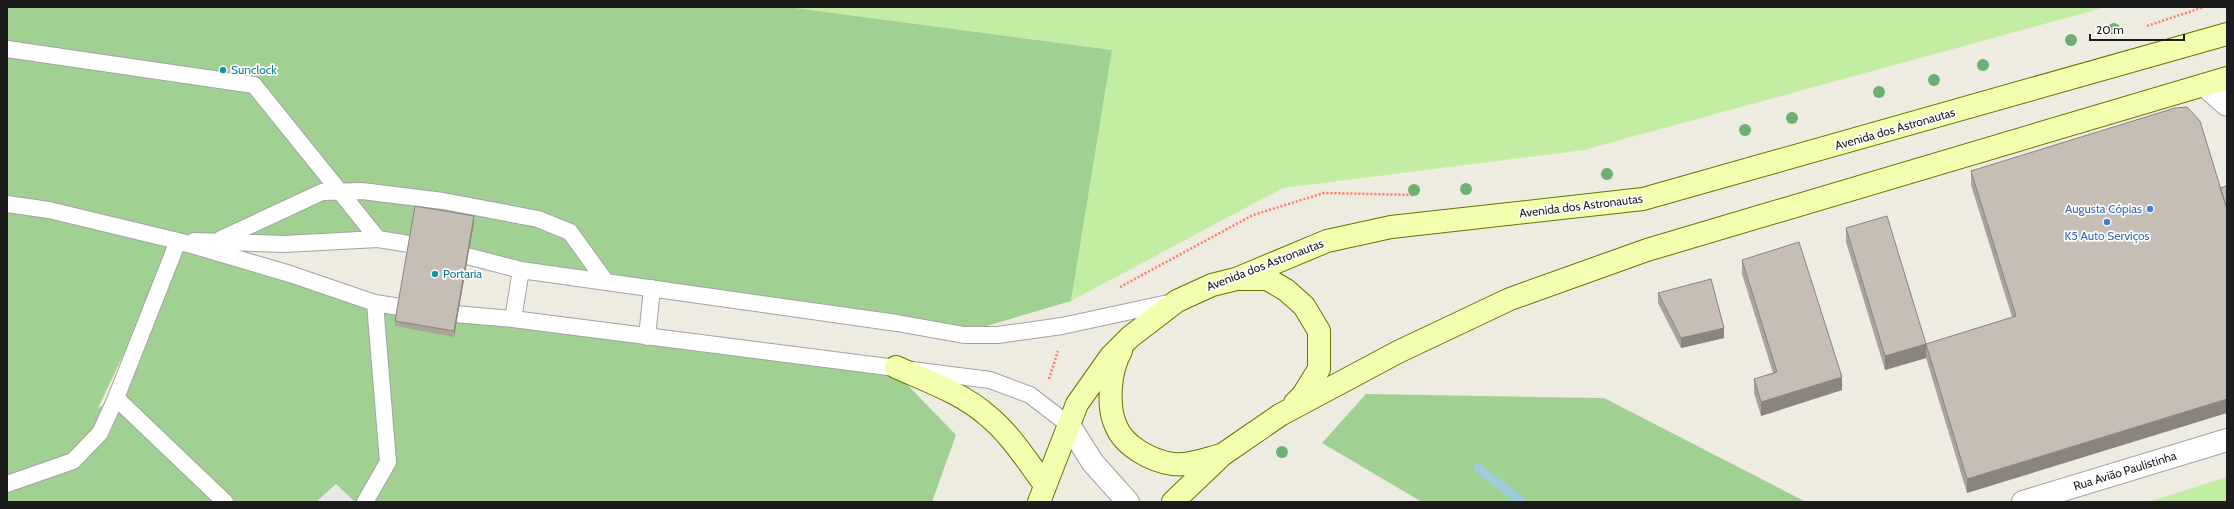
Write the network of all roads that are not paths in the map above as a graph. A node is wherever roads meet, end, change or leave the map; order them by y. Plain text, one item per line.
1 (2227, 34) edge
2 (7, 49) edge
3 (2227, 78) edge
4 (2204, 85) junction
5 (2227, 105) edge
6 (340, 192) junction
7 (7, 204) edge
8 (378, 239) junction
9 (218, 240) junction
10 (178, 241) junction
11 (521, 270) junction
12 (1236, 279) junction
13 (606, 282) junction
14 (652, 288) junction
15 (1177, 301) junction
16 (375, 303) junction
17 (513, 319) junction
18 (1130, 336) junction
19 (648, 337) junction
20 (896, 367) junction
21 (116, 398) junction
22 (1280, 415) junction
23 (1069, 425) junction
24 (2227, 440) edge
25 (1222, 455) junction
26 (7, 484) edge
27 (1042, 494) edge
28 (225, 502) edge
29 (365, 502) edge
30 (1128, 502) edge
31 (1173, 502) edge
32 (2023, 502) edge

1 - 12 main road, Avenida dos Astronautas
2 - 6 lane
3 - 4 main road
4 - 5 street
4 - 22 main road
6 - 8 lane
6 - 9 lane
6 - 13 lane
7 - 10 lane
8 - 9 lane
8 - 11 lane
9 - 10 lane
10 - 16 lane
10 - 21 lane
11 - 13 lane
11 - 17 lane
12 - 15 main road, Avenida dos Astronautas
12 - 22 main road
13 - 14 lane
14 - 15 lane
14 - 19 lane
15 - 18 main road, Avenida dos Astronautas
16 - 17 lane
16 - 29 lane
17 - 19 lane
18 - 23 main road, Avenida dos Astronautas
18 - 25 main road
19 - 20 lane
20 - 23 lane
20 - 27 main road
21 - 26 lane
21 - 28 lane
22 - 25 main road
23 - 27 main road, Avenida dos Astronautas
23 - 30 street
24 - 32 street, Rua Avião Paulistinha
25 - 31 main road

